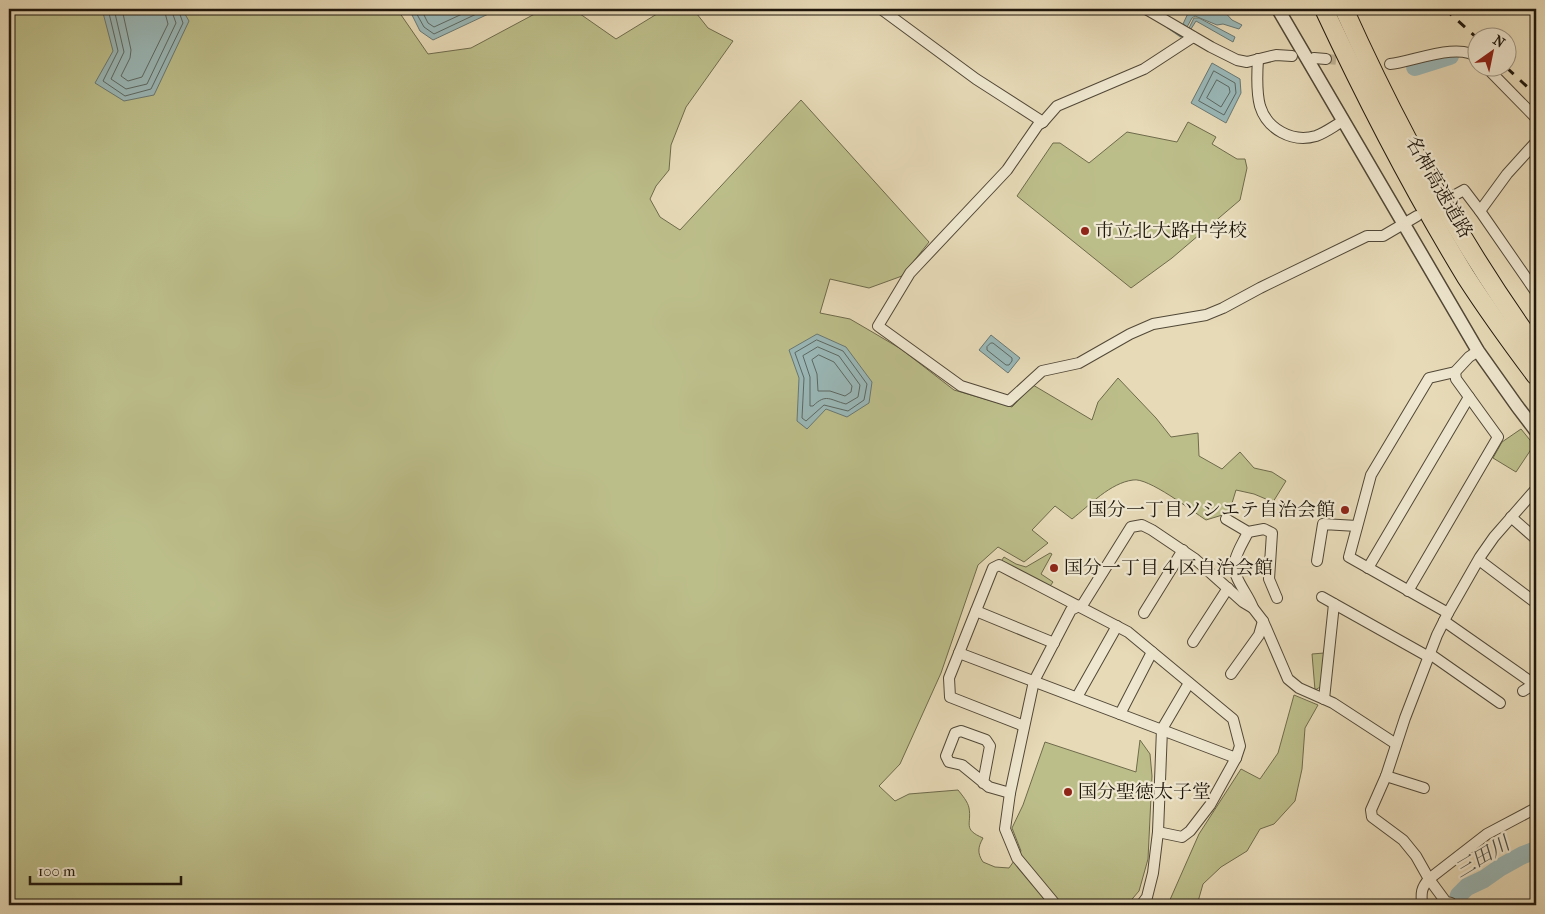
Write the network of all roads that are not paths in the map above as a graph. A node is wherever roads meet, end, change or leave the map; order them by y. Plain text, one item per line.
1 (881, 9) edge
2 (1146, 9) edge
3 (1278, 9) edge
4 (1324, 9) edge
5 (1344, 9) edge
6 (1193, 37) junction
7 (1468, 52) edge
8 (1292, 56) dead end
9 (1314, 58) dead end
10 (1258, 59) junction
11 (1326, 59) tunnel mouth
12 (1390, 64) dead end
13 (1497, 78) edge
14 (1536, 118) edge
15 (1343, 120) junction
16 (1043, 122) junction
17 (1536, 142) edge
18 (1455, 195) dead end
19 (1480, 211) junction
20 (1417, 216) dead end
21 (1402, 224) junction
22 (1536, 292) edge
23 (1536, 348) edge
24 (1478, 351) junction
25 (1455, 372) junction
26 (1536, 376) edge
27 (1469, 397) junction
28 (1536, 431) edge
29 (1536, 489) edge
30 (1511, 517) junction
31 (1226, 519) dead end
32 (1357, 526) junction
33 (1248, 532) junction
34 (1536, 539) edge
35 (1183, 550) junction
36 (1478, 560) junction
37 (1317, 561) dead end
38 (1368, 568) junction
39 (1228, 588) junction
40 (1408, 591) junction
41 (1322, 597) dead end
42 (1277, 598) dead end
43 (1334, 604) junction
44 (1536, 604) edge
45 (1078, 606) junction
46 (1253, 608) junction
47 (976, 610) junction
48 (1144, 613) dead end
49 (1446, 617) junction
50 (1263, 621) junction
51 (1117, 626) junction
52 (1193, 642) dead end
53 (1054, 643) junction
54 (1152, 652) junction
55 (959, 653) junction
56 (1429, 655) junction
57 (1231, 674) dead end
58 (1034, 681) junction
59 (1189, 683) junction
60 (1535, 684) edge
61 (1523, 691) dead end
62 (1077, 697) junction
63 (1324, 699) junction
64 (1500, 703) dead end
65 (1120, 714) junction
66 (1024, 726) junction
67 (1162, 729) junction
68 (1396, 744) junction
69 (1236, 758) junction
70 (1386, 776) junction
71 (983, 783) junction
72 (1424, 788) dead end
73 (1010, 793) junction
74 (1536, 808) edge
75 (1158, 832) junction
76 (1429, 879) junction
77 (1451, 903) dead end
78 (1056, 905) edge
79 (1141, 905) edge
80 (1422, 905) edge

1 - 16 street
2 - 6 street
3 - 15 street
4 - 26 highway, 名神高速道路
5 - 23 highway, 名神高速道路
6 - 10 street
6 - 16 street
7 - 12 street
8 - 10 street
9 - 11 street
10 - 15 street
13 - 14 street
15 - 21 street
16 - 21 street
17 - 19 street
18 - 19 street
19 - 22 street
20 - 21 street
21 - 24 street
24 - 25 street
24 - 28 street
25 - 27 street
25 - 32 street
27 - 38 street
27 - 40 street
29 - 30 street
30 - 34 street
30 - 36 street
31 - 33 street
32 - 37 street
32 - 38 street
33 - 42 street
33 - 46 street
35 - 39 street
35 - 45 street
35 - 48 street
36 - 44 street
36 - 49 street
38 - 40 street
39 - 46 street
39 - 52 street
40 - 49 street
41 - 43 street
43 - 56 street
43 - 63 street
45 - 47 street
45 - 51 street
45 - 53 street
46 - 50 street
47 - 53 street
47 - 55 street
49 - 56 street
49 - 60 street
50 - 57 street
50 - 63 street
51 - 54 street
51 - 62 street
53 - 58 street
54 - 59 street
54 - 65 street
55 - 58 street
55 - 66 street
56 - 64 street
56 - 68 street
58 - 62 street
58 - 66 street
59 - 67 street
59 - 69 street
60 - 61 street
62 - 65 street
63 - 68 street
65 - 67 street
66 - 73 street
67 - 69 street
67 - 75 street
68 - 70 street
69 - 75 street
70 - 72 street
70 - 76 street
71 - 71 street
71 - 73 street
73 - 78 street
74 - 76 street
75 - 79 street
76 - 77 street
76 - 80 street

